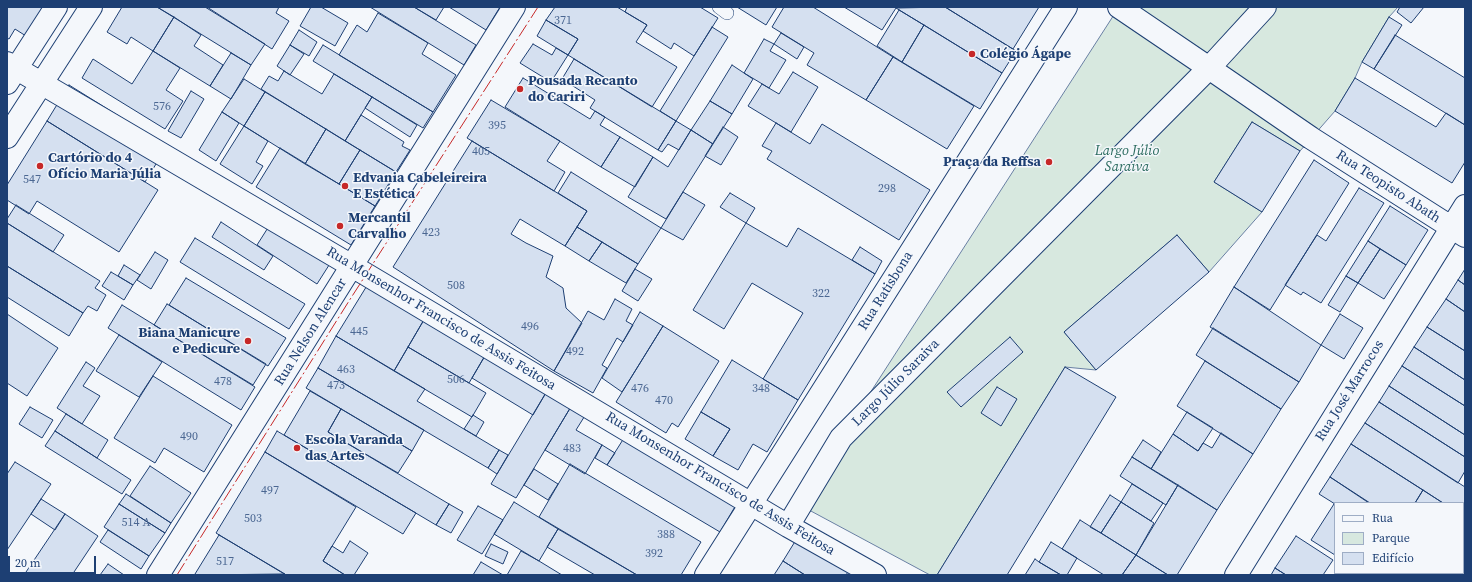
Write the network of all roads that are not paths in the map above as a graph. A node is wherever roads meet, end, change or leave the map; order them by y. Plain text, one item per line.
1 (56, 7) edge
2 (91, 7) edge
3 (514, 7) edge
4 (1066, 7) edge
5 (1119, 7) edge
6 (1266, 7) edge
7 (1209, 68) junction
8 (10, 72) edge
9 (41, 83) junction
10 (7, 137) edge
11 (1465, 206) edge
12 (1458, 232) edge
13 (352, 266) junction
14 (750, 503) junction
15 (788, 526) junction
16 (158, 575) edge
17 (706, 575) edge
18 (875, 575) edge
19 (1236, 575) edge

1 - 8 street
2 - 9 street
3 - 13 street, Rua Nelson Alencar
4 - 14 street, Rua Ratisbona
5 - 7 street
6 - 7 street, Largo Júlio Saraiva
7 - 12 street, Rua Teopisto Abath
7 - 15 street, Largo Júlio Saraiva
8 - 9 street, Rua Monsenhor Francisco de Assis Feitosa
9 - 10 street
9 - 13 street, Rua Monsenhor Francisco de Assis Feitosa
11 - 12 street, Rua José Marrocos
12 - 19 street, Rua José Marrocos
13 - 14 street, Rua Monsenhor Francisco de Assis Feitosa
13 - 16 street, Rua Nelson Alencar
14 - 15 street, Rua Monsenhor Francisco de Assis Feitosa
14 - 17 street, Rua Ratisbona
15 - 18 street, Rua Monsenhor Francisco de Assis Feitosa

